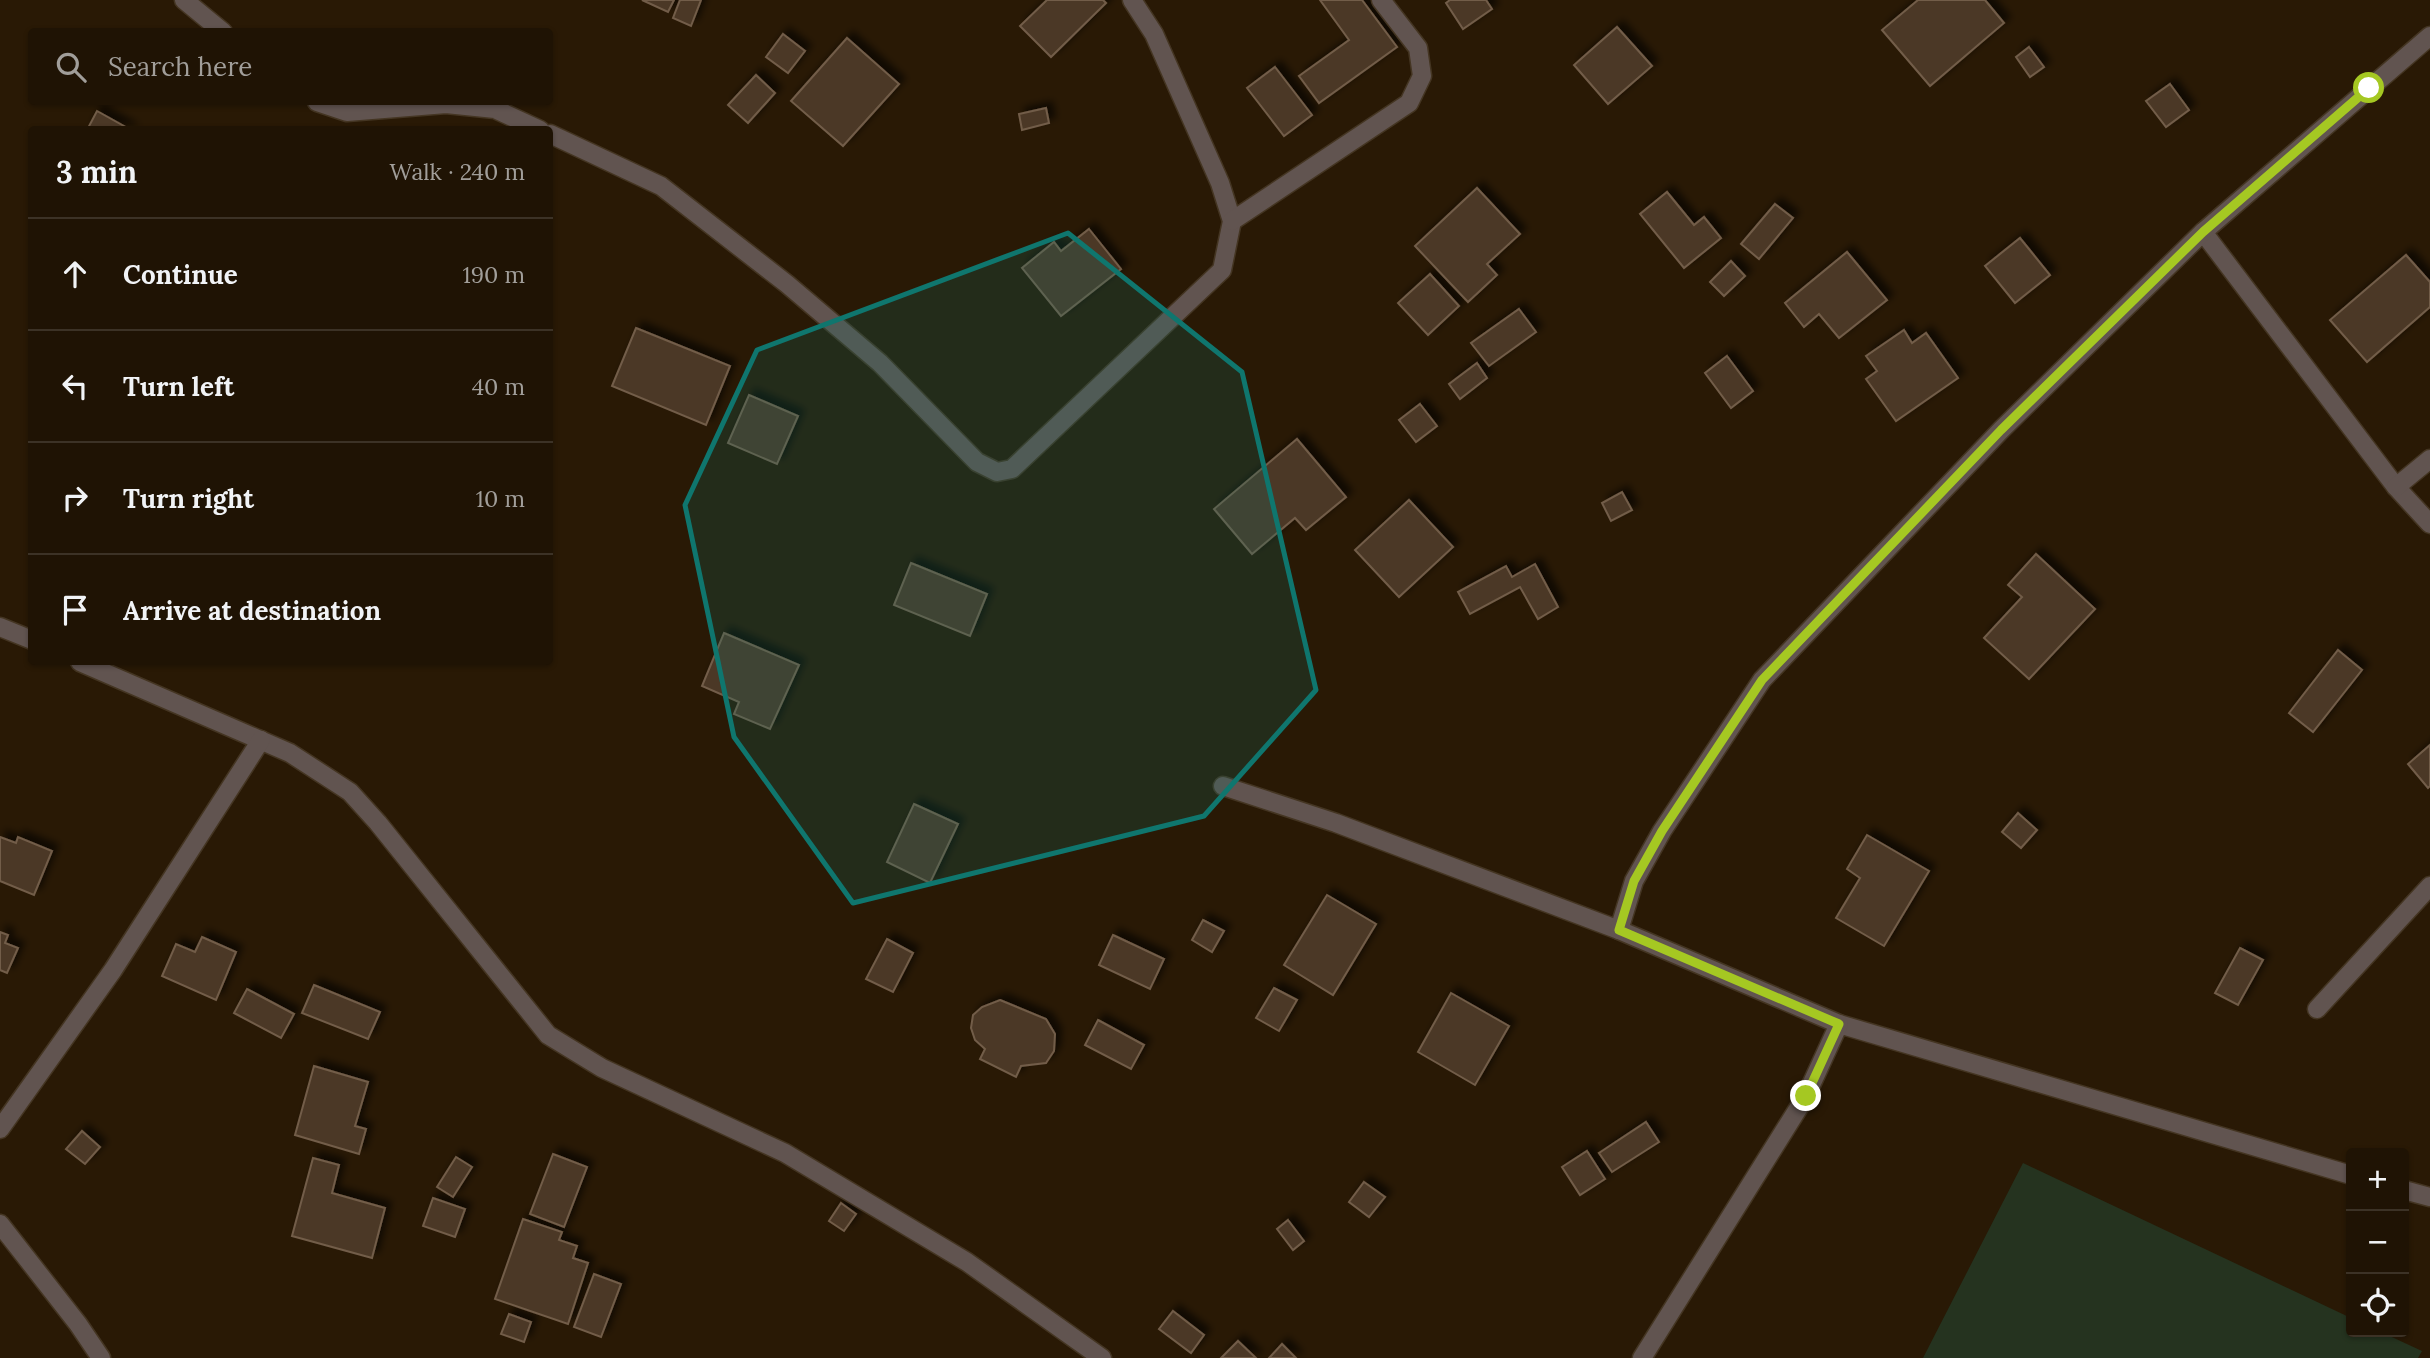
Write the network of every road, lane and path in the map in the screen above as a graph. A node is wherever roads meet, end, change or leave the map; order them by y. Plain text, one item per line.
1 (184, 0) edge
2 (1132, 0) edge
3 (1381, 0) edge
4 (218, 28) edge
5 (2430, 36) edge
6 (326, 105) edge
7 (434, 105) edge
8 (458, 105) edge
9 (532, 126) edge
10 (553, 135) edge
11 (1232, 220) junction
12 (2203, 232) junction
13 (2430, 459) edge
14 (2396, 487) junction
15 (2430, 524) edge
16 (0, 627) edge
17 (28, 638) edge
18 (87, 665) edge
19 (261, 740) junction
20 (1223, 786) dead end
21 (2430, 886) edge
22 (1619, 930) junction
23 (2317, 1009) dead end
24 (1839, 1024) junction
25 (0, 1129) edge
26 (2346, 1174) edge
27 (2409, 1191) edge
28 (2430, 1197) edge
29 (0, 1224) edge
30 (101, 1358) edge
31 (1102, 1358) edge
32 (1642, 1358) edge

1 - 4 street
2 - 11 street
3 - 11 street
5 - 12 street
6 - 7 street
8 - 9 street
10 - 11 street
12 - 14 street
12 - 22 street
13 - 14 street
14 - 15 street
16 - 17 street
18 - 19 street
19 - 25 street
19 - 31 street
20 - 22 street
21 - 23 street
22 - 24 street
24 - 26 street
24 - 32 street
27 - 28 street
29 - 30 street

